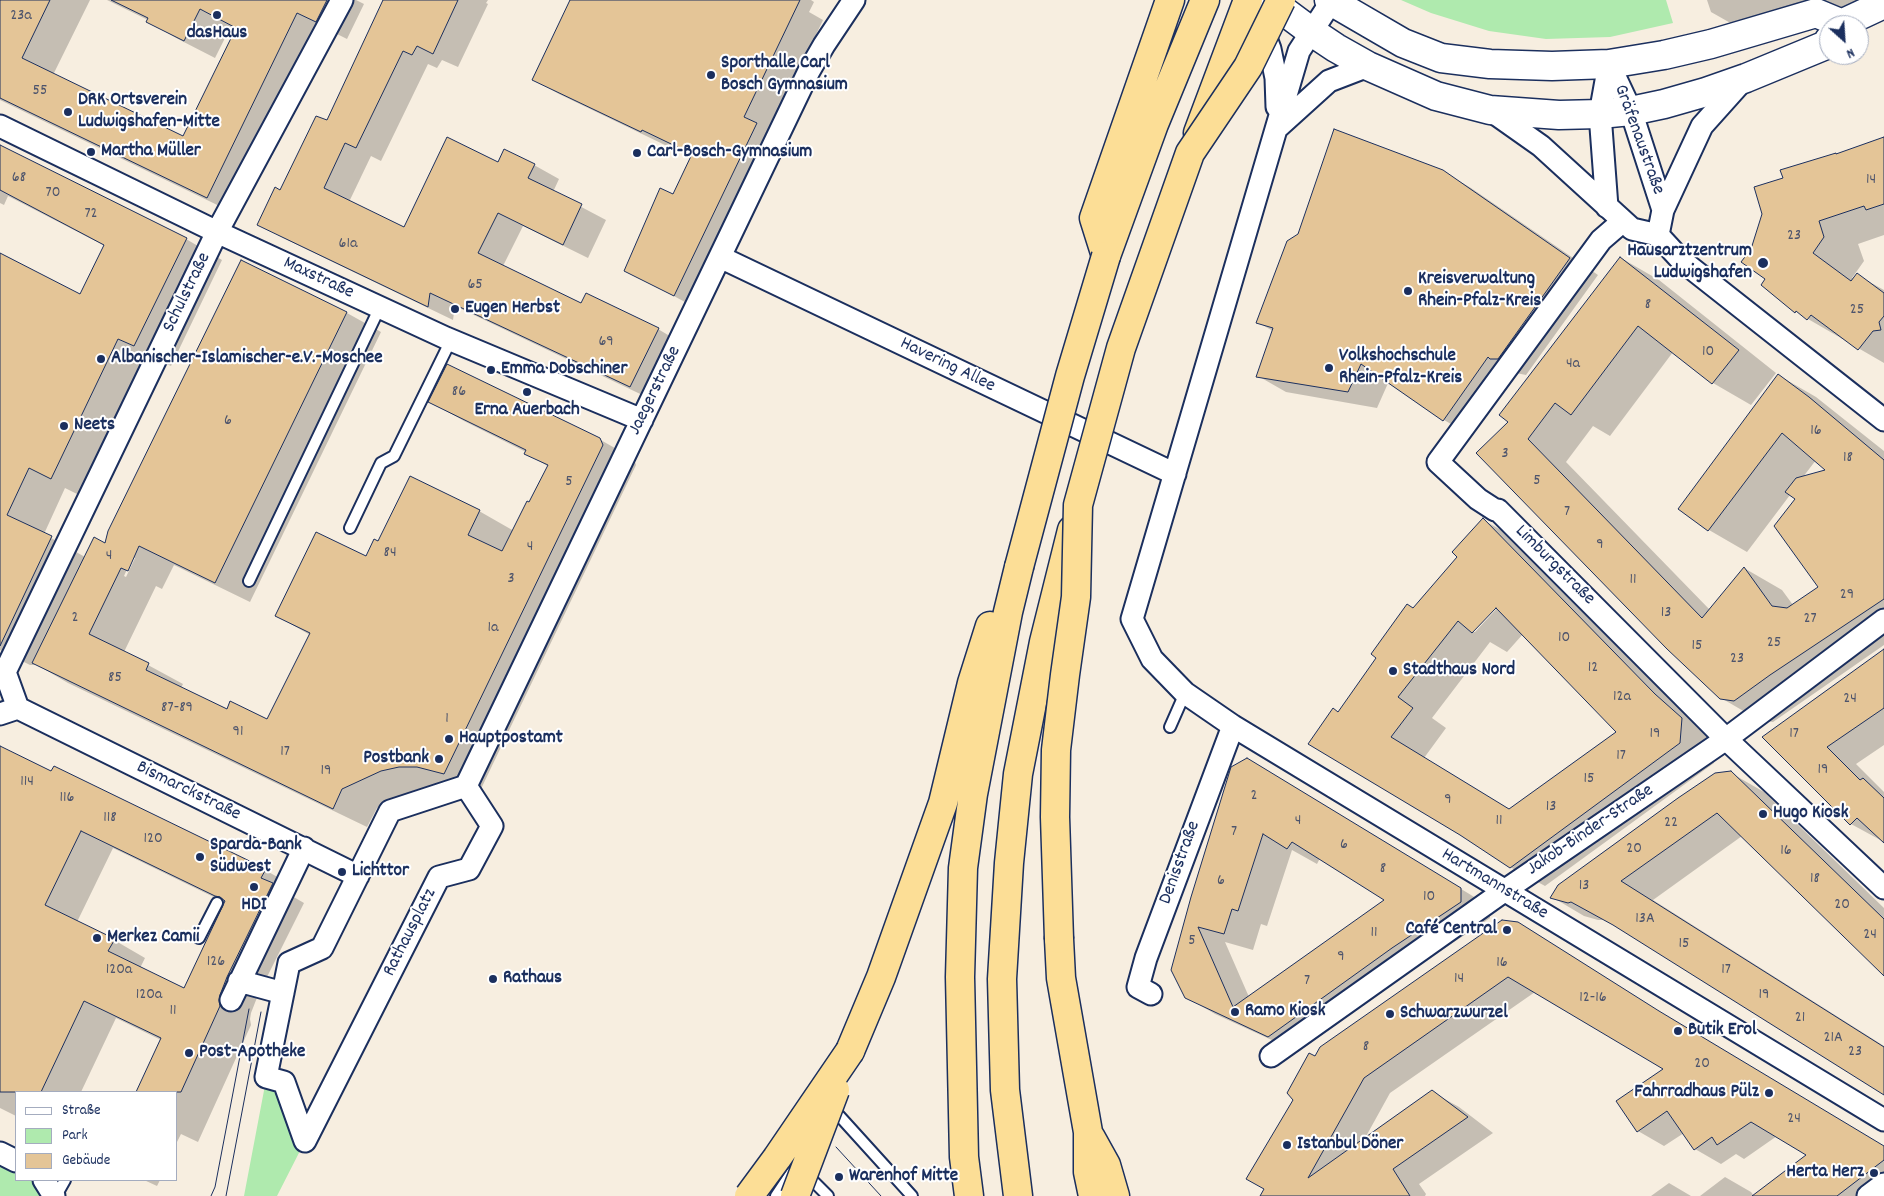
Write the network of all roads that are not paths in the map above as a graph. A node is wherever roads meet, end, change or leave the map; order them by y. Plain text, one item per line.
1 (342, 0) edge
2 (854, 0) edge
3 (1170, 0) edge
4 (1205, 0) edge
5 (1248, 0) edge
6 (1270, 0) edge
7 (1281, 0) edge
8 (1330, 1) edge
9 (1884, 4) edge
10 (1819, 15) edge
11 (1863, 15) edge
12 (1312, 32) junction
13 (1819, 48) edge
14 (1609, 64) junction
15 (1368, 66) junction
16 (1746, 78) junction
17 (1490, 110) junction
18 (1631, 111) junction
19 (1600, 114) junction
20 (0, 126) edge
21 (1277, 128) junction
22 (1190, 153) junction
23 (1607, 207) junction
24 (1663, 210) junction
25 (1623, 221) junction
26 (217, 232) junction
27 (1658, 235) junction
28 (1106, 256) junction
29 (720, 258) junction
30 (380, 307) junction
31 (451, 340) junction
32 (642, 420) junction
33 (1884, 420) edge
34 (1175, 474) junction
35 (1078, 505) junction
36 (350, 528) dead end
37 (1019, 567) junction
38 (250, 581) dead end
39 (1884, 620) edge
40 (3, 673) edge
41 (1185, 693) junction
42 (9, 711) edge
43 (1233, 726) junction
44 (1170, 727) dead end
45 (1726, 739) junction
46 (466, 786) junction
47 (304, 848) junction
48 (358, 876) junction
49 (1884, 888) edge
50 (1504, 891) junction
51 (217, 903) dead end
52 (199, 938) dead end
53 (283, 993) junction
54 (1151, 994) dead end
55 (850, 1051) junction
56 (1271, 1056) dead end
57 (1884, 1120) edge
58 (1088, 1132) junction
59 (0, 1153) edge
60 (15, 1160) edge
61 (798, 1165) junction
62 (45, 1181) edge
63 (64, 1181) edge
64 (911, 1182) dead end
65 (1884, 1184) edge
66 (55, 1196) edge
67 (748, 1196) edge
68 (776, 1196) edge
69 (795, 1196) edge
70 (828, 1196) edge
71 (913, 1196) edge
72 (969, 1196) edge
73 (1018, 1196) edge
74 (1093, 1196) edge
75 (1115, 1196) edge
76 (1868, 1196) edge

1 - 26 street, Schulstraße
2 - 29 street, Jaegerstraße
3 - 28 highway
4 - 28 highway
5 - 21 street
5 - 22 highway, bridge
6 - 12 street
7 - 22 highway, bridge
8 - 12 street
8 - 14 street
9 - 11 street
10 - 14 street
12 - 15 street
12 - 21 street
13 - 16 street
14 - 18 street, Gräfenaustraße
14 - 19 street, Gräfenaustraße
15 - 17 street
15 - 21 street
16 - 18 street
16 - 24 street, Gräfenaustraße
17 - 19 street
17 - 23 street
18 - 19 street
18 - 24 street, Gräfenaustraße
19 - 23 street, Gräfenaustraße
20 - 26 street, Maxstraße
21 - 34 street
22 - 35 highway, bridge
23 - 25 street
24 - 27 street, Gräfenaustraße
25 - 27 street
25 - 45 street, Limburgstraße
26 - 30 street, Maxstraße
26 - 40 street, Schulstraße
27 - 33 street
28 - 37 highway, bridge
29 - 32 street, Jaegerstraße
29 - 34 street, Havering Allee
30 - 31 street, Maxstraße
30 - 38 lane
31 - 32 street, Maxstraße
31 - 36 lane
32 - 46 street, Jaegerstraße
34 - 41 street, Hartmannstraße
35 - 58 highway, bridge
35 - 73 highway, bridge
37 - 55 highway
37 - 72 highway
39 - 45 street, Jakob-Binder-Straße
40 - 42 street, Bismarckstraße
41 - 43 street, Hartmannstraße
41 - 44 lane
42 - 47 street, Bismarckstraße
43 - 50 street, Hartmannstraße
43 - 54 street, Denisstraße
45 - 49 street, Limburgstraße
45 - 50 street, Jakob-Binder-Straße
46 - 48 street, Rathausplatz
46 - 53 street, Rathausplatz
47 - 48 street, Bismarckstraße
47 - 53 street
48 - 53 street, Rathausplatz
50 - 56 street, Jakob-Binder-Straße
50 - 57 street, Hartmannstraße
51 - 52 lane
55 - 67 highway, bridge
55 - 69 highway, bridge
58 - 74 highway
58 - 75 highway
59 - 60 street
61 - 68 lane
61 - 70 lane
61 - 71 lane
62 - 66 street
63 - 66 lane
64 - 71 lane
65 - 76 street

